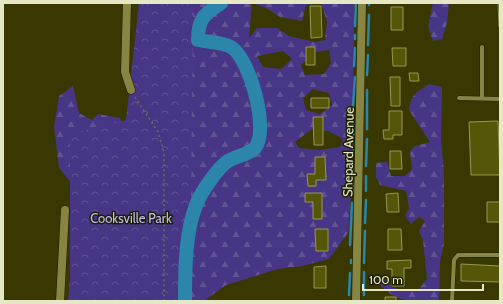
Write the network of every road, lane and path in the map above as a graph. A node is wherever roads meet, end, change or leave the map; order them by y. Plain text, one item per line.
1 (127, 3) edge
2 (362, 3) edge
3 (482, 47) dead end
4 (131, 90) joint
5 (459, 98) dead end
6 (482, 98) junction
7 (500, 99) edge
8 (65, 210) dead end
9 (500, 255) edge
10 (60, 301) edge
11 (164, 301) edge
12 (356, 301) edge
13 (452, 301) edge

1 - 4 street
2 - 12 street, Shepard Avenue
3 - 6 lane
4 - 11 path
5 - 6 lane
6 - 7 lane
8 - 10 street
9 - 13 lane

